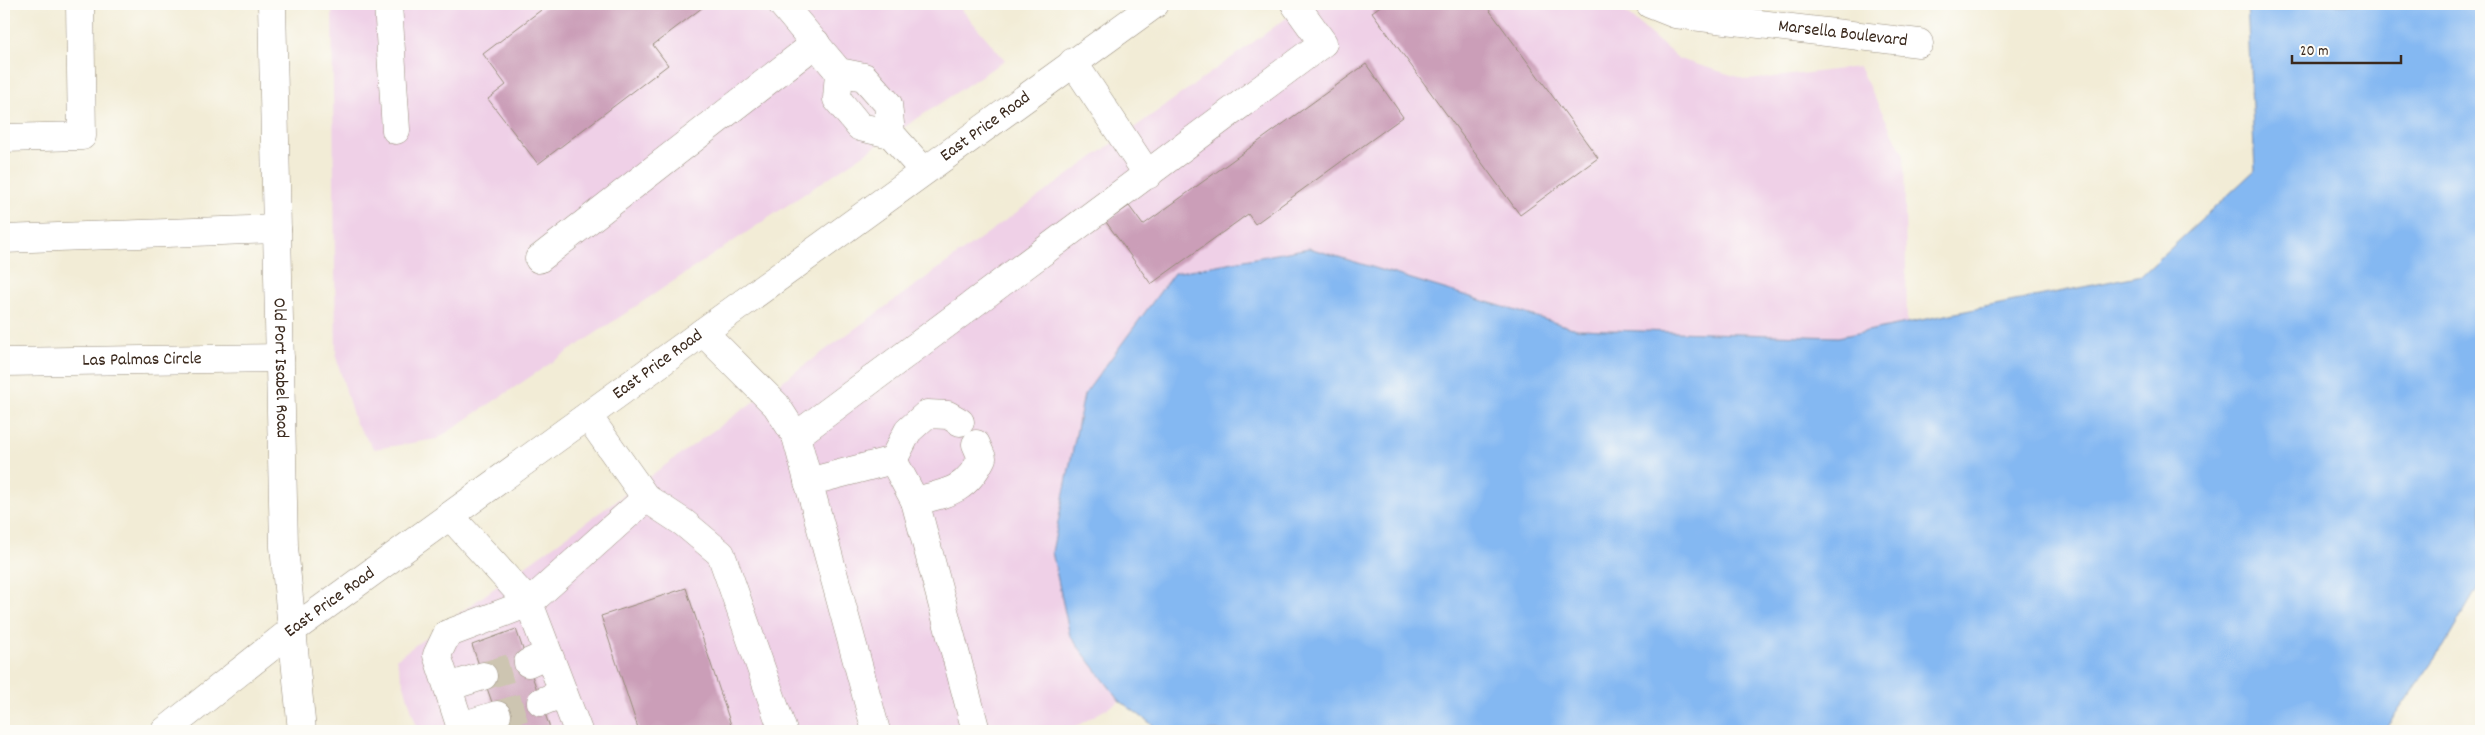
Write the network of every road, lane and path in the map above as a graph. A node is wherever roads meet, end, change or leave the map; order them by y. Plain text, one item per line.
1 (80, 4) edge
2 (272, 4) edge
3 (388, 4) edge
4 (782, 4) edge
5 (1155, 4) edge
6 (1295, 4) edge
7 (1650, 4) edge
8 (816, 43) junction
9 (1919, 44) dead end
10 (1073, 62) junction
11 (839, 72) junction
12 (396, 130) dead end
13 (891, 134) junction
14 (4, 138) edge
15 (923, 170) junction
16 (1148, 175) junction
17 (277, 229) junction
18 (4, 239) edge
19 (539, 259) dead end
20 (703, 332) junction
21 (280, 358) junction
22 (4, 362) edge
23 (588, 416) junction
24 (960, 422) dead end
25 (796, 436) junction
26 (976, 444) dead end
27 (893, 460) junction
28 (808, 482) junction
29 (646, 498) junction
30 (915, 501) junction
31 (450, 516) junction
32 (529, 603) junction
33 (290, 631) junction
34 (483, 676) tunnel mouth
35 (448, 687) junction
36 (497, 715) tunnel mouth
37 (461, 729) edge
38 (165, 731) edge
39 (302, 731) edge
40 (578, 731) edge
41 (783, 731) edge
42 (876, 731) edge
43 (976, 731) edge

1 - 14 street
2 - 17 street, Old Port Isabel Road
3 - 12 street
4 - 8 street
5 - 10 street, East Price Road
6 - 16 street
7 - 9 street, Marsella Boulevard
8 - 11 street
8 - 19 street
10 - 15 street, East Price Road
10 - 16 street
11 - 13 street
11 - 13 street
13 - 15 street
15 - 20 street, East Price Road
16 - 25 street
17 - 18 street
17 - 21 street, Old Port Isabel Road
20 - 23 street, East Price Road
20 - 25 street
21 - 22 street, Las Palmas Circle
21 - 33 street, Old Port Isabel Road
23 - 29 street
23 - 31 street, East Price Road
24 - 27 street
25 - 28 street
26 - 30 street
27 - 28 street
27 - 30 street
28 - 42 street
29 - 32 street
29 - 41 street
30 - 43 street
31 - 32 street
31 - 33 street, East Price Road
32 - 35 street
32 - 40 street
33 - 38 street, East Price Road
33 - 39 street, Old Port Isabel Road
34 - 35 street
35 - 37 street
36 - 37 street

